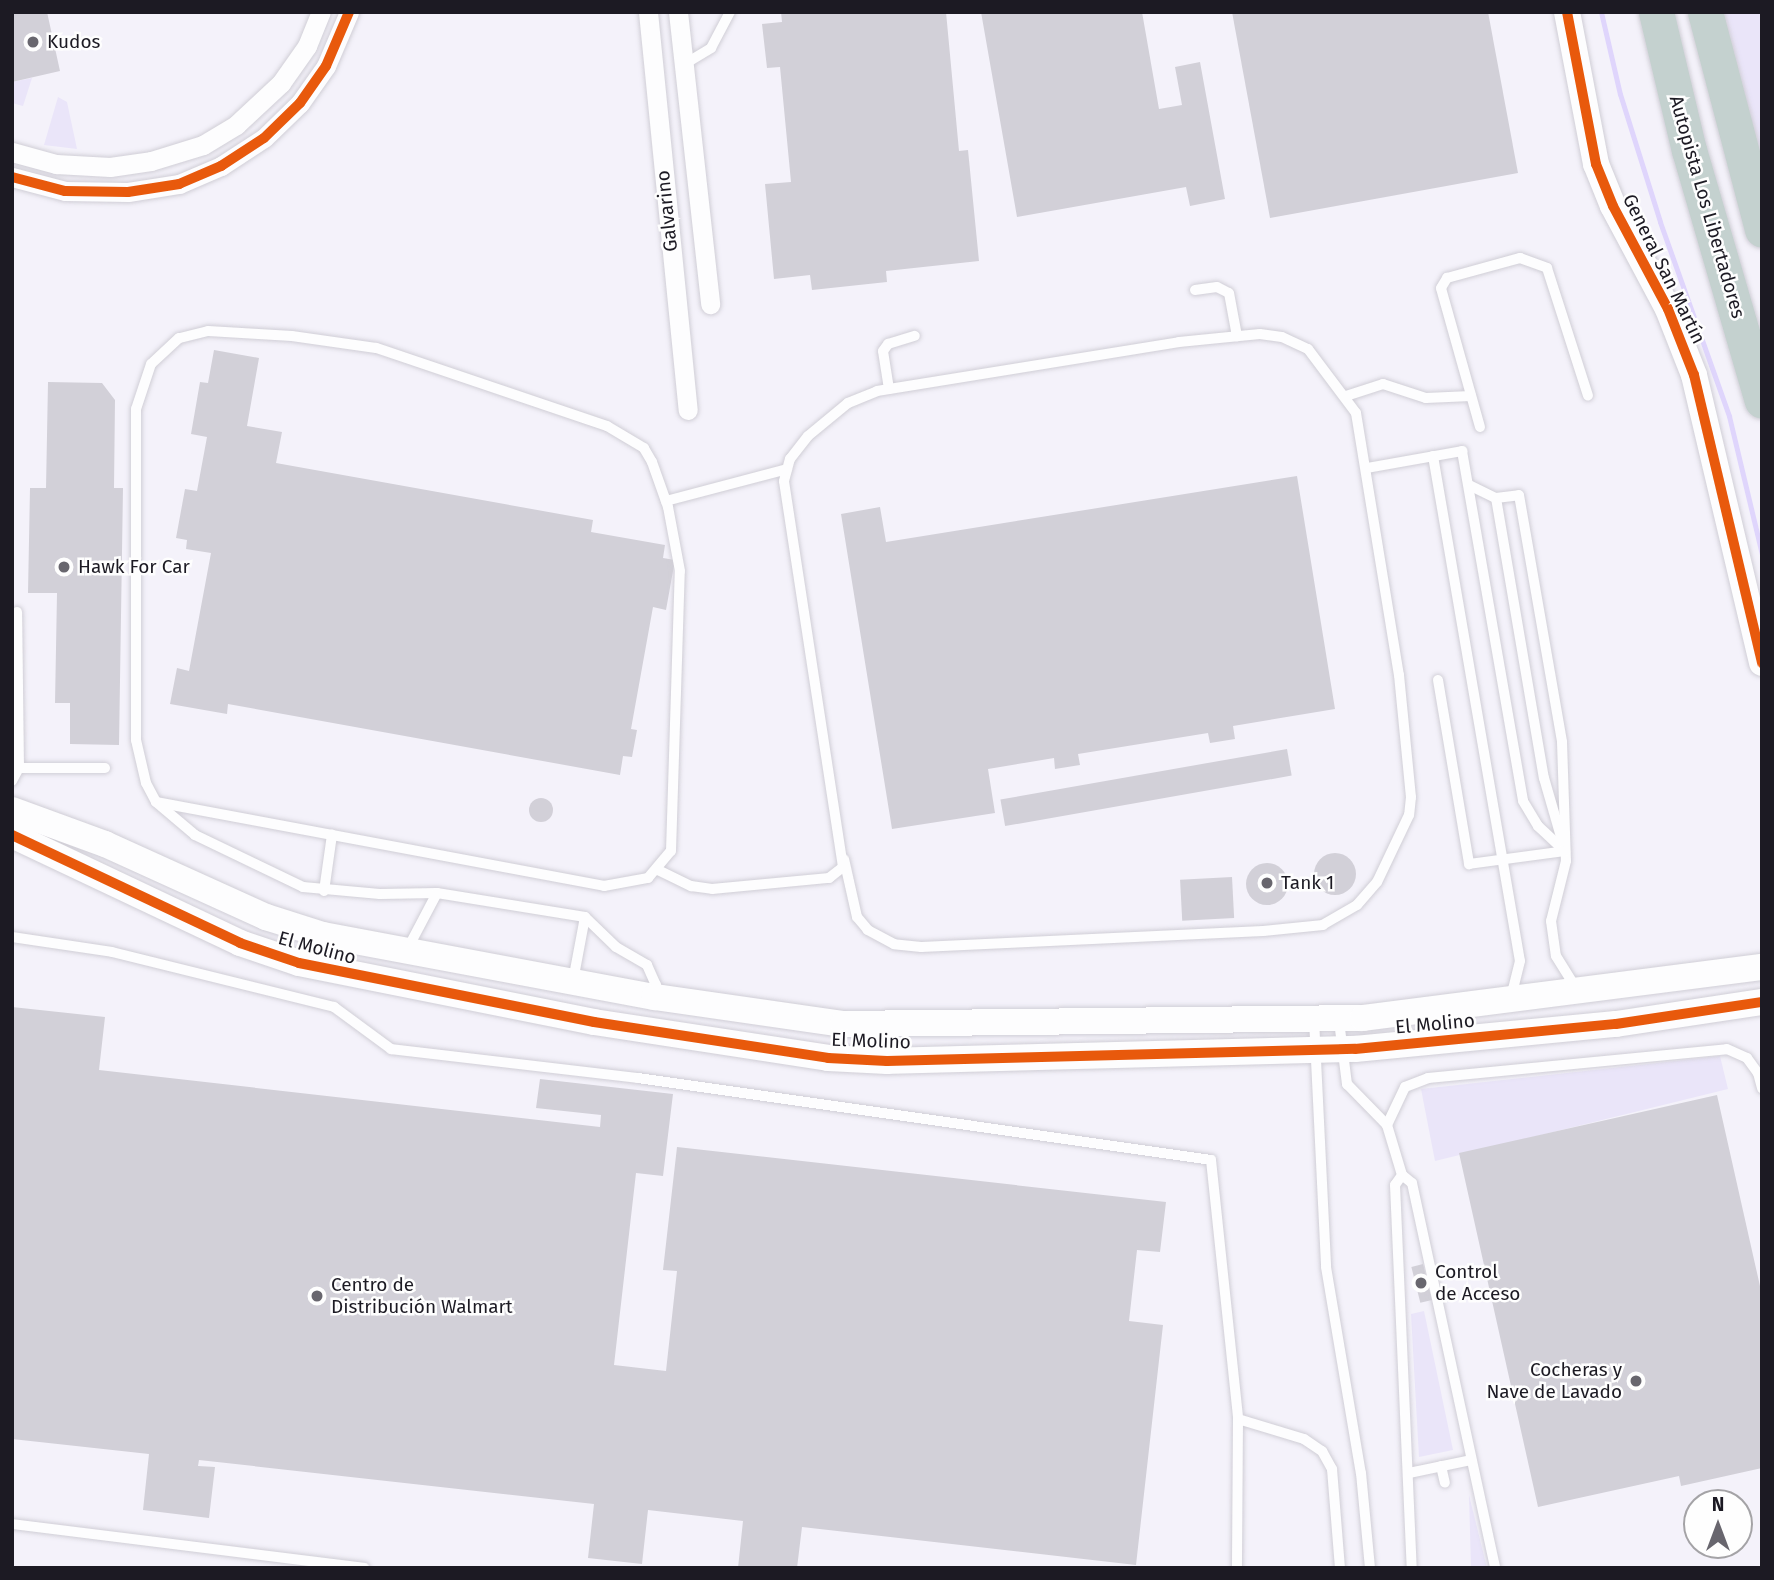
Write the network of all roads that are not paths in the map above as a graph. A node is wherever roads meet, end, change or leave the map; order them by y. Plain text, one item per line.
1 (321, 12) edge
2 (349, 12) edge
3 (648, 12) edge
4 (678, 12) edge
5 (730, 12) edge
6 (1567, 12) edge
7 (1656, 12) edge
8 (1704, 12) edge
9 (683, 65) junction
10 (12, 152) edge
11 (12, 177) edge
12 (700, 214) junction
13 (668, 217) junction
14 (1762, 230) edge
15 (1195, 290) dead end
16 (710, 304) dead end
17 (915, 336) dead end
18 (1237, 336) junction
19 (889, 389) junction
20 (1346, 396) junction
21 (1471, 396) junction
22 (1588, 396) dead end
23 (1762, 401) edge
24 (688, 410) dead end
25 (1480, 428) dead end
26 (1433, 456) junction
27 (1367, 468) junction
28 (787, 469) junction
29 (1469, 485) junction
30 (1496, 498) junction
31 (666, 501) junction
32 (18, 612) dead end
33 (1762, 663) edge
34 (1438, 680) dead end
35 (19, 768) junction
36 (105, 768) dead end
37 (12, 781) edge
38 (156, 802) junction
39 (12, 810) edge
40 (12, 835) edge
41 (332, 835) junction
42 (1565, 851) junction
43 (138, 858) junction
44 (844, 859) junction
45 (1505, 860) junction
46 (658, 870) junction
47 (124, 889) junction
48 (324, 891) junction
49 (437, 893) junction
50 (585, 917) junction
51 (12, 937) edge
52 (407, 951) junction
53 (437, 957) junction
54 (1762, 967) edge
55 (1703, 976) junction
56 (573, 981) junction
57 (429, 990) junction
58 (1579, 992) junction
59 (655, 997) junction
60 (1510, 1000) junction
61 (1762, 1002) edge
62 (1694, 1012) junction
63 (1326, 1019) junction
64 (839, 1023) junction
65 (1315, 1049) junction
66 (1345, 1049) junction
67 (828, 1058) junction
68 (1762, 1088) edge
69 (1387, 1125) junction
70 (1402, 1175) junction
71 (1238, 1419) junction
72 (1471, 1460) junction
73 (1441, 1466) junction
74 (1409, 1473) junction
75 (1445, 1483) dead end
76 (12, 1524) edge
77 (364, 1568) edge
78 (1237, 1568) edge
79 (1340, 1568) edge
80 (1370, 1568) edge
81 (1412, 1568) edge
82 (1495, 1568) edge

1 - 10 street
2 - 11 street
3 - 13 street, Galvarino
4 - 9 street, Galvarino
5 - 9 lane
6 - 33 street, General San Martín
7 - 23 highway, Autopista Los Libertadores
8 - 14 highway
9 - 12 street, Galvarino
12 - 13 street
12 - 16 street, Galvarino
13 - 24 street, Galvarino
15 - 18 lane
17 - 19 lane
18 - 19 lane
18 - 20 lane
19 - 28 lane
20 - 21 lane
20 - 27 lane
21 - 22 lane
21 - 25 lane
26 - 27 lane
26 - 29 lane
26 - 45 lane
27 - 44 lane
28 - 31 lane
28 - 44 lane
29 - 30 lane
29 - 42 lane
30 - 42 lane
30 - 42 lane
31 - 38 lane
31 - 46 lane
32 - 35 lane
34 - 45 lane
35 - 36 lane
35 - 37 lane
38 - 41 lane
38 - 48 lane
39 - 43 street, El Molino
40 - 47 street, El Molino
41 - 46 lane
41 - 48 lane
42 - 45 lane
42 - 58 lane
43 - 47 street
43 - 52 street, El Molino
44 - 46 lane
45 - 60 lane
47 - 57 street, El Molino
48 - 49 lane
49 - 50 lane
49 - 52 lane
50 - 56 lane
50 - 59 lane
51 - 71 lane
52 - 53 street, El Molino
53 - 56 street, El Molino
53 - 57 street
54 - 55 street, El Molino
55 - 58 street, El Molino
55 - 62 street
56 - 59 street, El Molino
57 - 67 street, El Molino
58 - 60 street, El Molino
59 - 64 street, El Molino
60 - 63 street, El Molino
61 - 62 street, El Molino
62 - 66 street, El Molino
63 - 64 street, El Molino
63 - 65 lane
63 - 66 lane
64 - 67 street
65 - 66 street, El Molino
65 - 67 street, El Molino
65 - 80 lane
66 - 69 lane
68 - 69 lane
69 - 70 lane
70 - 72 lane
70 - 74 lane
71 - 78 lane
71 - 79 lane
72 - 73 lane
72 - 82 lane
73 - 74 lane
73 - 75 lane
74 - 81 lane
76 - 77 lane

